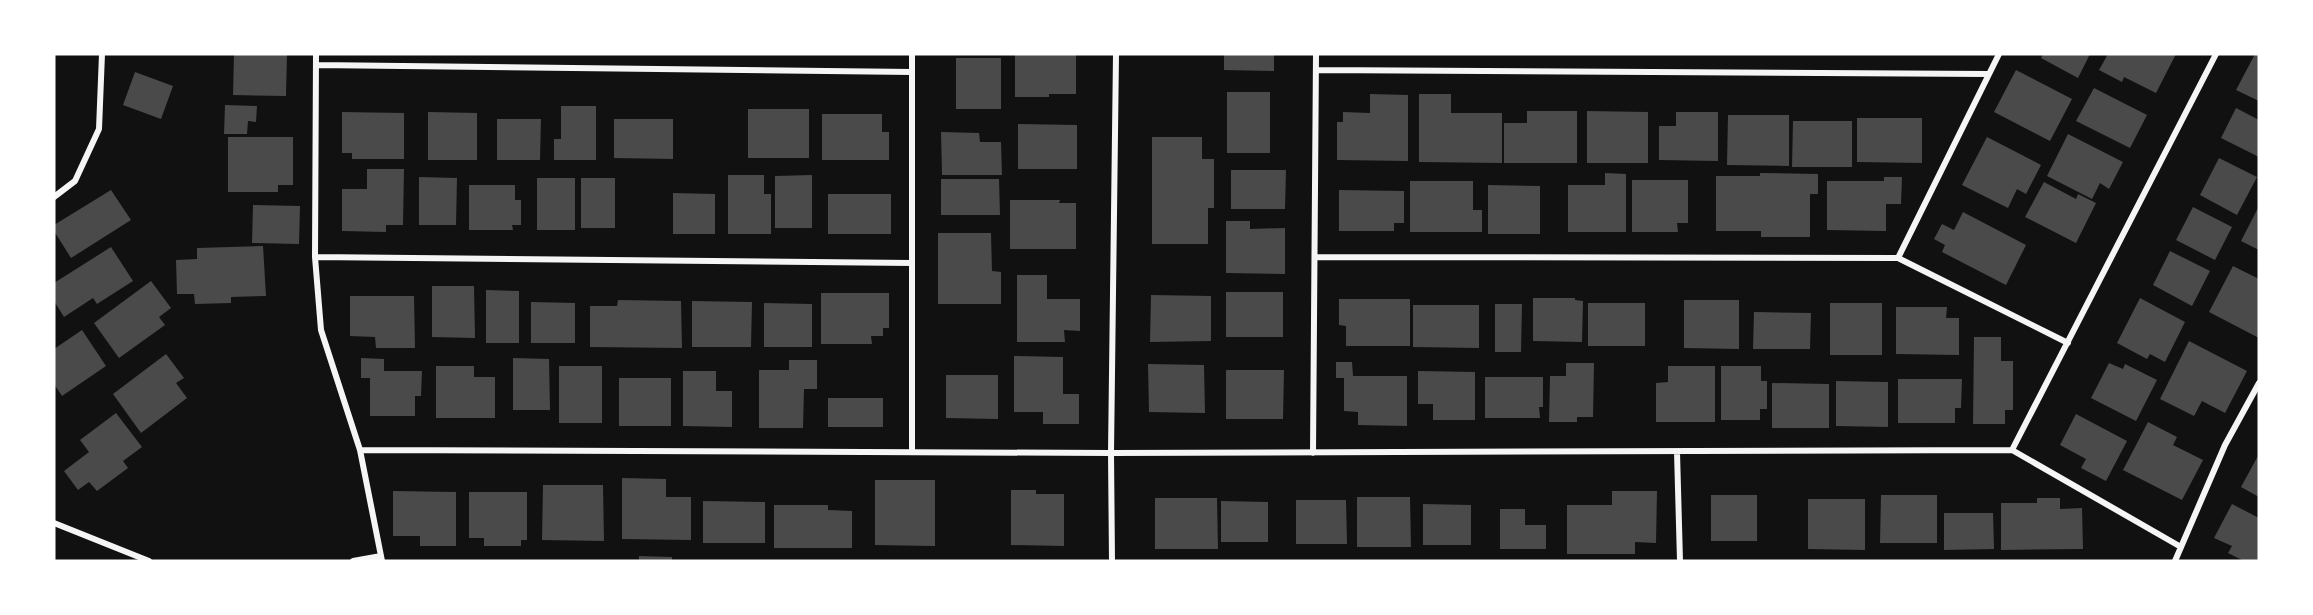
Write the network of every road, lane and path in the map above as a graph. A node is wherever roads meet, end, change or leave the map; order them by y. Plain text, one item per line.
1 (102, 54) edge
2 (316, 54) edge
3 (912, 54) edge
4 (1116, 54) edge
5 (1316, 54) edge
6 (1999, 54) edge
7 (2217, 54) edge
8 (316, 65) junction
9 (1316, 70) junction
10 (912, 72) junction
11 (1989, 74) junction
12 (54, 197) edge
13 (315, 257) junction
14 (1315, 257) junction
15 (1898, 258) junction
16 (912, 263) junction
17 (2068, 343) junction
18 (2259, 383) edge
19 (360, 450) junction
20 (2012, 450) junction
21 (912, 452) junction
22 (1677, 452) junction
23 (1111, 453) junction
24 (1313, 453) junction
25 (54, 523) edge
26 (2181, 547) junction
27 (381, 558) edge
28 (149, 561) edge
29 (353, 561) edge
30 (1112, 561) edge
31 (1680, 561) edge
32 (2175, 561) edge

1 - 12 street
2 - 8 street
3 - 10 street
4 - 23 street
5 - 9 street
6 - 11 street
7 - 17 street
8 - 10 street
8 - 13 street
9 - 11 street
9 - 14 street
10 - 16 street
11 - 15 street
13 - 16 street
13 - 19 street
14 - 15 street
14 - 24 street
15 - 17 street
16 - 21 street
17 - 20 street
18 - 26 street
19 - 21 street
19 - 27 street
20 - 22 street
20 - 26 street
21 - 23 street
22 - 24 street
22 - 31 street
23 - 24 street
23 - 30 street
25 - 28 street
26 - 32 street
27 - 29 street

